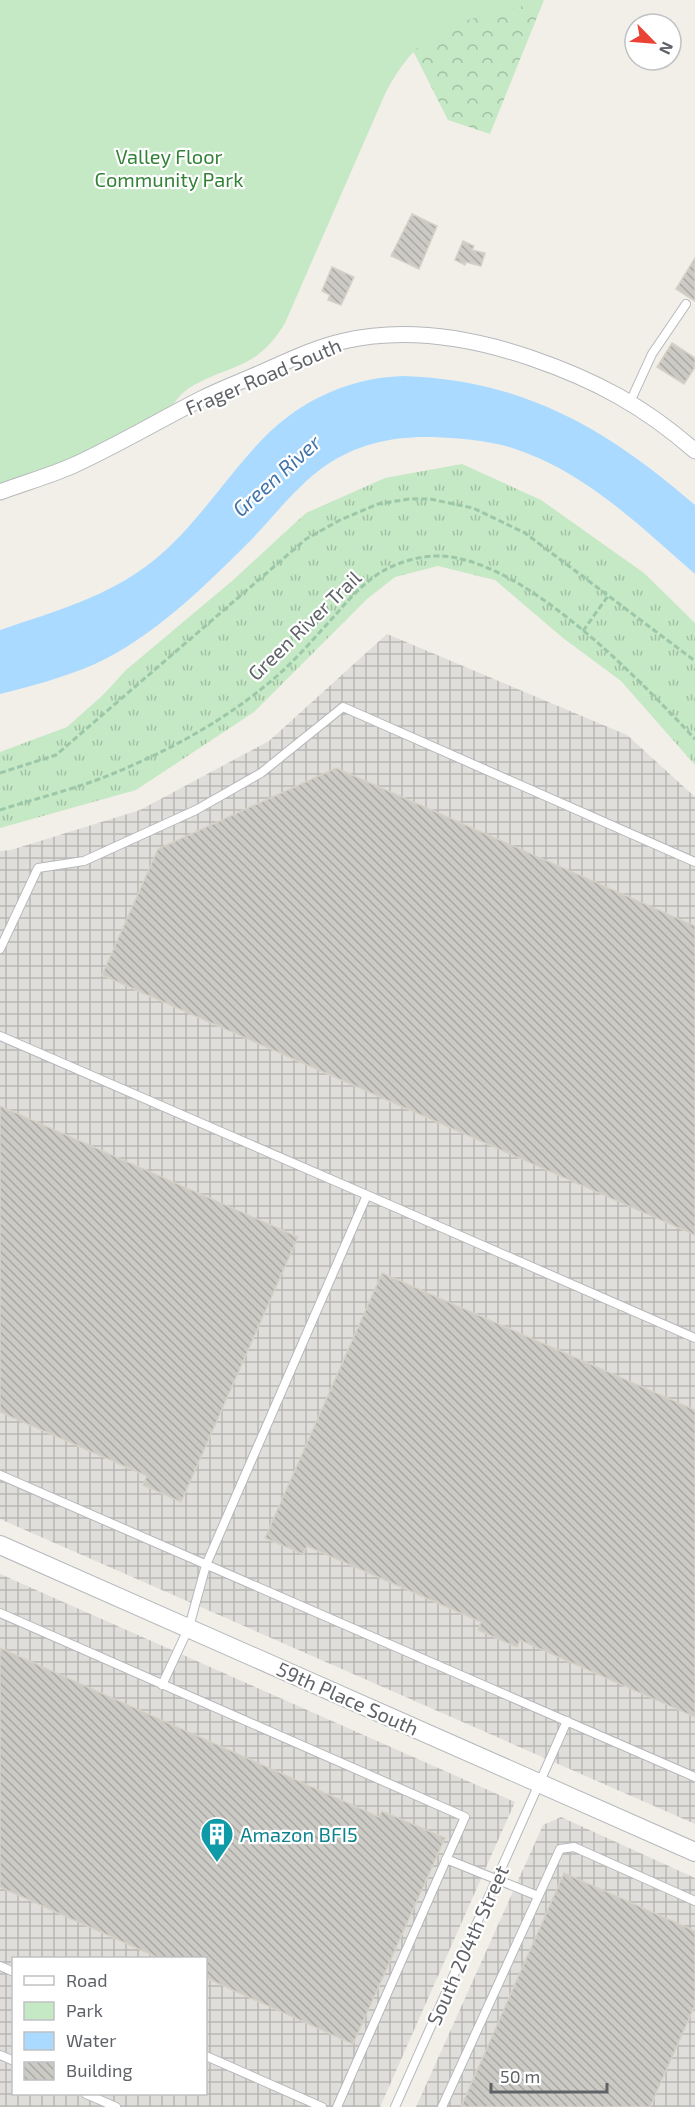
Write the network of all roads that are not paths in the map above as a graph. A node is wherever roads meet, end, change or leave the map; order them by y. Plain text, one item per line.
1 (686, 304) dead end
2 (630, 402) junction
3 (695, 451) edge
4 (0, 492) edge
5 (695, 862) edge
6 (0, 949) edge
7 (0, 1036) edge
8 (367, 1195) junction
9 (695, 1338) edge
10 (0, 1475) edge
11 (0, 1545) edge
12 (206, 1564) junction
13 (0, 1613) edge
14 (189, 1627) junction
15 (162, 1685) junction
16 (567, 1721) junction
17 (695, 1777) edge
18 (539, 1784) junction
19 (695, 1852) edge
20 (446, 1859) junction
21 (497, 1880) junction
22 (538, 1896) junction
23 (695, 1901) edge
24 (207, 2056) edge
25 (88, 2095) edge
26 (116, 2107) edge
27 (322, 2107) edge
28 (337, 2107) edge
29 (395, 2107) edge
30 (442, 2107) edge

1 - 2 lane
2 - 3 street, Frager Road South
2 - 4 street, Frager Road South
5 - 6 lane
7 - 8 lane
8 - 9 lane
8 - 12 lane
10 - 12 lane
11 - 14 street, 59th Place South
12 - 14 lane
12 - 16 lane
13 - 15 lane
14 - 15 lane
14 - 18 street, 59th Place South
15 - 20 lane
16 - 17 lane
16 - 18 lane, South 204th Street
18 - 19 street, 59th Place South
18 - 21 lane, South 204th Street
20 - 21 lane
20 - 28 lane
21 - 22 lane
21 - 29 lane, South 204th Street
22 - 23 lane
22 - 30 lane
24 - 27 lane
25 - 26 lane

